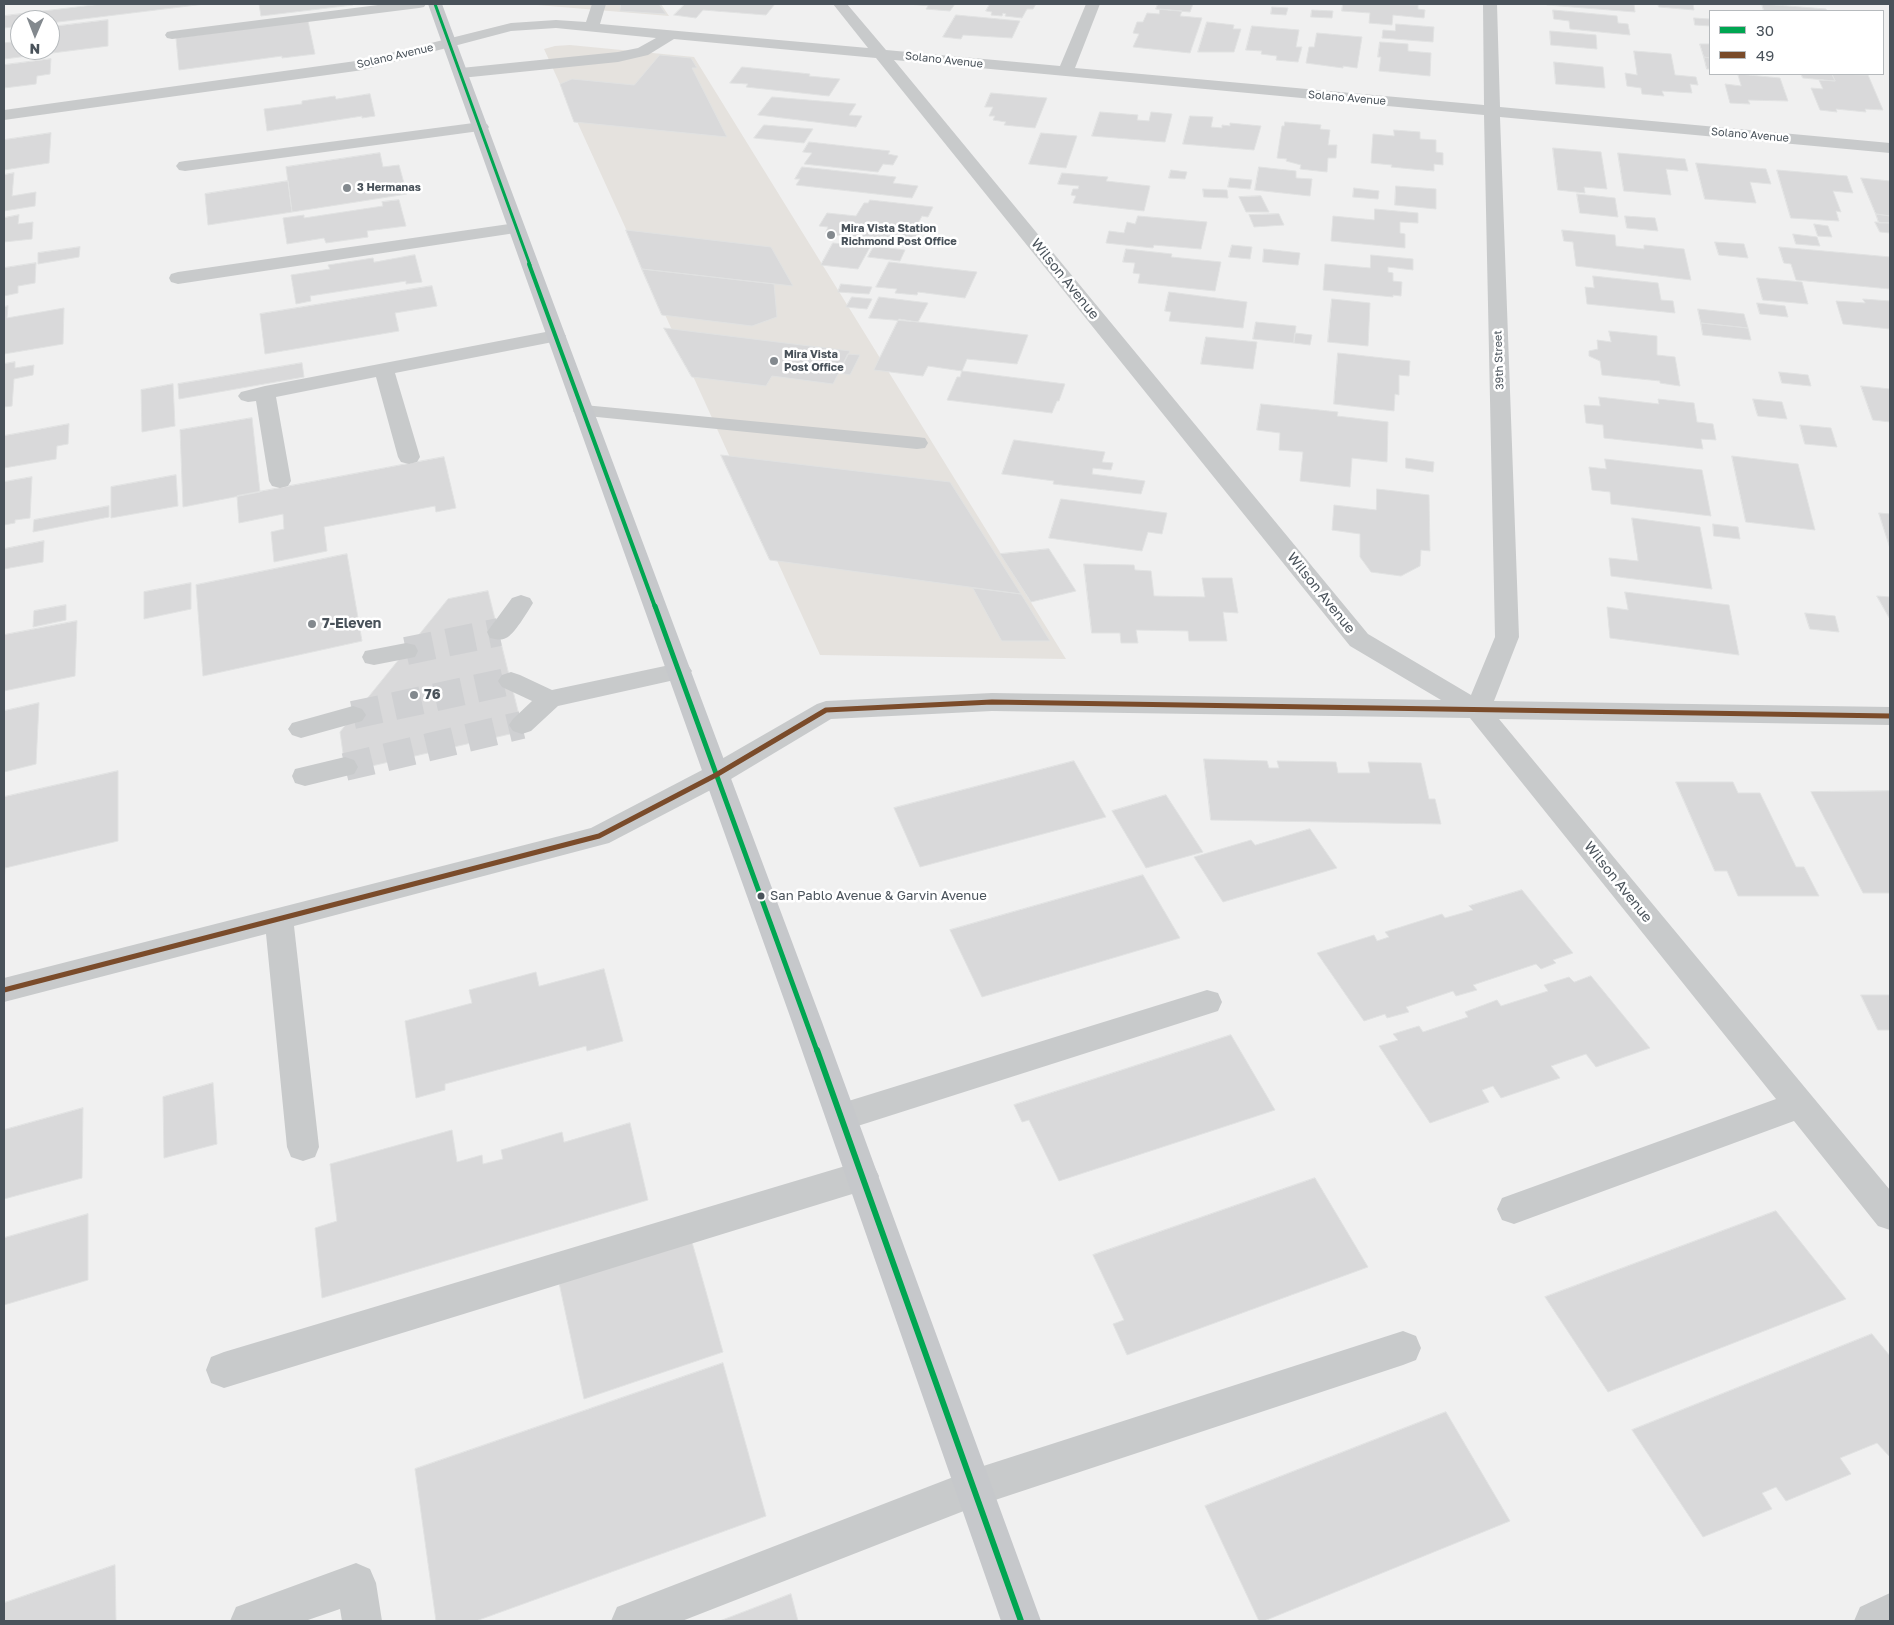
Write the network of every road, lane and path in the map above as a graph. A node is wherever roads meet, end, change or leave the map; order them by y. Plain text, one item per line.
1 (419, 4) edge
2 (435, 4) edge
3 (599, 4) edge
4 (840, 4) edge
5 (1093, 4) edge
6 (1490, 4) edge
7 (592, 27) junction
8 (672, 34) junction
9 (172, 35) dead end
10 (450, 43) junction
11 (880, 54) junction
12 (1065, 72) junction
13 (461, 73) junction
14 (1492, 112) junction
15 (4, 115) edge
16 (481, 127) junction
17 (1890, 148) edge
18 (184, 166) dead end
19 (516, 228) junction
20 (178, 278) dead end
21 (556, 336) junction
22 (384, 369) junction
23 (584, 411) junction
24 (916, 443) dead end
25 (409, 457) dead end
26 (280, 481) dead end
27 (521, 603) dead end
28 (499, 632) tunnel mouth
29 (406, 651) tunnel mouth
30 (374, 657) dead end
31 (679, 671) junction
32 (511, 681) tunnel mouth
33 (550, 700) junction
34 (1477, 710) junction
35 (353, 715) tunnel mouth
36 (1890, 716) edge
37 (522, 725) tunnel mouth
38 (301, 729) dead end
39 (344, 766) tunnel mouth
40 (716, 775) junction
41 (305, 776) dead end
42 (279, 918) junction
43 (4, 990) edge
44 (1207, 1002) dead end
45 (1799, 1104) junction
46 (842, 1117) junction
47 (303, 1147) dead end
48 (862, 1176) junction
49 (1514, 1209) dead end
50 (1890, 1216) edge
51 (1403, 1348) dead end
52 (224, 1370) dead end
53 (974, 1488) junction
54 (1890, 1613) edge
55 (250, 1621) edge
56 (362, 1621) edge
57 (631, 1621) edge
58 (1021, 1621) edge
59 (1874, 1621) edge

1 - 9 street
2 - 10 main road
3 - 7 street
4 - 11 street, Wilson Avenue
5 - 12 street
6 - 14 street, 39th Street
7 - 8 street, Solano Avenue
7 - 10 street, Solano Avenue
8 - 11 street, Solano Avenue
8 - 13 street
10 - 13 main road
10 - 15 street, Solano Avenue
11 - 12 street, Solano Avenue
11 - 34 street, Wilson Avenue
12 - 14 street, Solano Avenue
13 - 16 main road
14 - 17 street, Solano Avenue
14 - 34 street, 39th Street
16 - 18 street
16 - 19 main road
19 - 20 street
19 - 21 main road
21 - 22 street
21 - 23 main road
22 - 25 street
22 - 26 street
23 - 24 street
23 - 31 main road
27 - 28 street
29 - 30 street
31 - 33 street
31 - 40 main road
32 - 33 street
33 - 37 street
34 - 36 street
34 - 40 street
34 - 45 street, Wilson Avenue
35 - 38 street
39 - 41 street
40 - 42 street
40 - 46 main road
42 - 43 street
42 - 47 street
44 - 46 street
45 - 49 street
45 - 50 street, Wilson Avenue
46 - 48 main road
48 - 52 street
48 - 53 main road
51 - 53 street
53 - 57 street
53 - 58 main road
54 - 59 street
55 - 56 street

